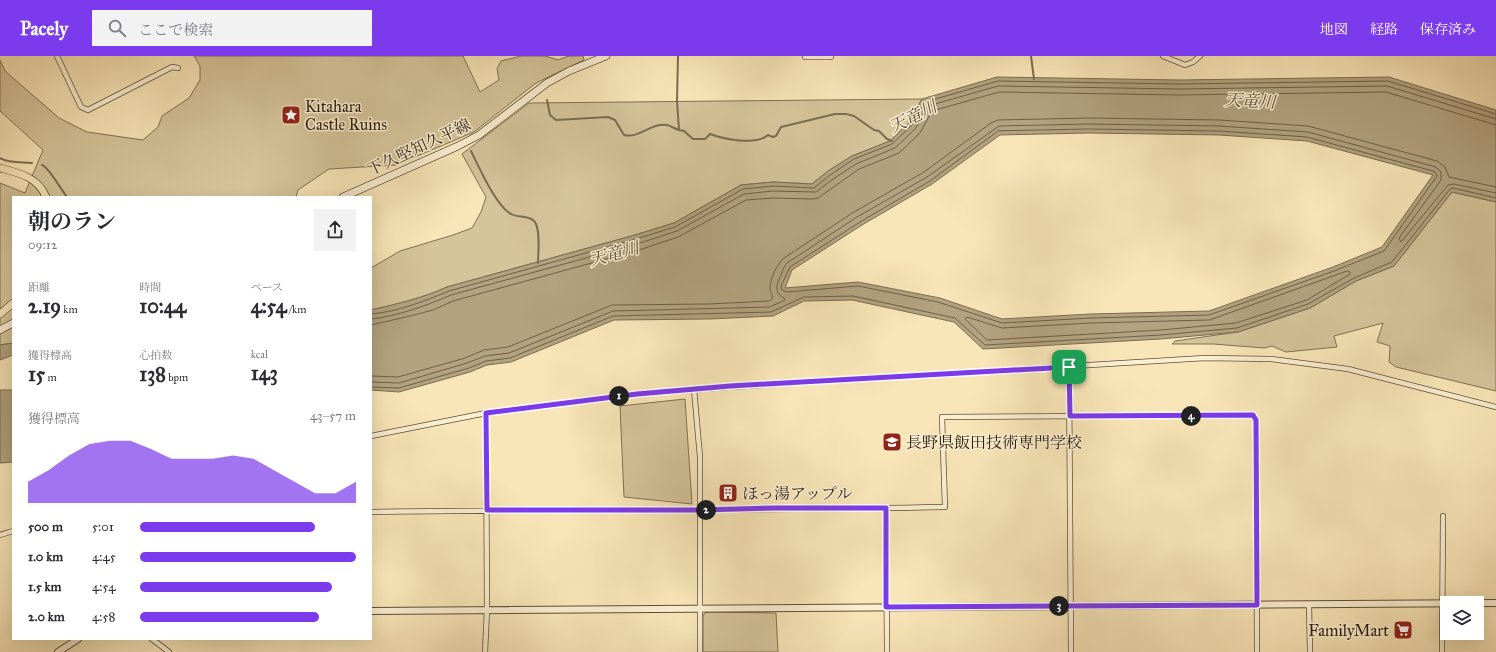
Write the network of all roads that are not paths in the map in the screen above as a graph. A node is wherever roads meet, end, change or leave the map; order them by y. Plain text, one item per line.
1 (56, 56) edge
2 (606, 56) edge
3 (806, 56) edge
4 (830, 56) edge
5 (1163, 56) edge
6 (1200, 56) edge
7 (178, 68) dead end
8 (0, 168) edge
9 (46, 196) edge
10 (345, 196) edge
11 (12, 304) edge
12 (0, 314) edge
13 (12, 324) edge
14 (0, 330) edge
15 (1069, 367) junction
16 (694, 389) junction
17 (1496, 407) edge
18 (486, 413) junction
19 (1070, 416) junction
20 (372, 436) edge
21 (886, 508) junction
22 (487, 510) junction
23 (700, 510) junction
24 (372, 512) edge
25 (1443, 516) dead end
26 (12, 531) edge
27 (0, 535) edge
28 (1442, 596) edge
29 (1484, 602) edge
30 (1496, 602) edge
31 (1440, 603) edge
32 (1309, 604) junction
33 (1257, 605) junction
34 (1071, 606) junction
35 (886, 607) junction
36 (700, 609) junction
37 (487, 610) junction
38 (372, 611) edge
39 (76, 640) edge
40 (153, 640) edge
41 (1442, 640) edge
42 (58, 652) edge
43 (169, 652) edge
44 (486, 652) edge
45 (700, 652) edge
46 (887, 652) edge
47 (1072, 652) edge
48 (1257, 652) edge
49 (1310, 652) edge
50 (1442, 652) edge

1 - 7 street
2 - 10 main road, 下久堅知久平線
3 - 4 main road
5 - 6 street
8 - 9 main road
11 - 12 main road
13 - 14 main road
15 - 16 street
15 - 17 street
15 - 19 street
16 - 18 street
16 - 23 street
18 - 20 street
18 - 22 street
19 - 21 street
19 - 33 street
19 - 34 street
21 - 23 street
21 - 35 street
22 - 23 street
22 - 24 street
22 - 37 street
23 - 36 street
25 - 28 street
26 - 27 street
29 - 30 street
31 - 32 street
32 - 33 street
32 - 49 street
33 - 34 street
33 - 48 street
34 - 35 street
34 - 47 street
35 - 36 street
35 - 46 street
36 - 37 street
36 - 45 street
37 - 38 street
37 - 44 street
39 - 42 street
40 - 43 street
41 - 50 street

